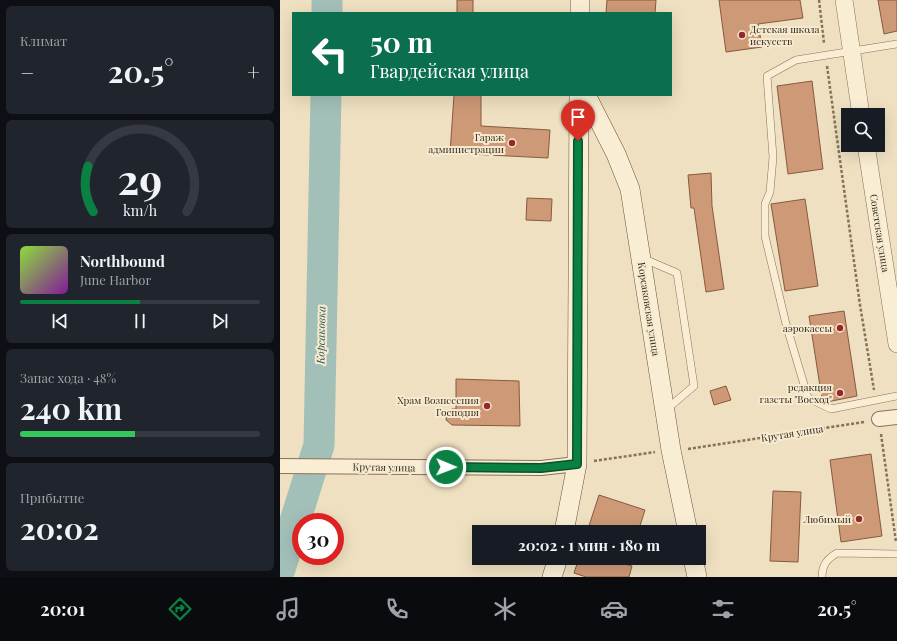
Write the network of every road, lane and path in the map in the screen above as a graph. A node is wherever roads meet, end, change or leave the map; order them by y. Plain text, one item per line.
1 (580, 0) edge
2 (819, 0) edge
3 (844, 0) edge
4 (580, 12) edge
5 (897, 44) edge
6 (852, 51) junction
7 (826, 55) junction
8 (579, 96) edge
9 (587, 96) edge
10 (860, 108) edge
11 (867, 152) edge
12 (641, 257) junction
13 (897, 344) edge
14 (897, 396) edge
15 (876, 401) junction
16 (665, 410) junction
17 (897, 417) edge
18 (879, 419) junction
19 (687, 449) dead end
20 (655, 452) dead end
21 (577, 464) junction
22 (287, 466) edge
23 (565, 525) edge
24 (687, 525) edge
25 (896, 544) dead end
26 (897, 554) edge
27 (556, 565) edge
28 (694, 565) edge
29 (552, 577) edge
30 (697, 577) edge
31 (822, 577) edge

1 - 4 main road
2 - 7 path
3 - 6 street
5 - 6 lane
6 - 7 lane
6 - 10 street
7 - 15 path
7 - 15 lane
8 - 21 main road
9 - 12 main road, Корсаковская улица
11 - 13 street, Советская улица
12 - 16 main road, Корсаковская улица
12 - 16 lane
14 - 15 lane
16 - 24 main road, Корсаковская улица
17 - 18 street
18 - 19 path, Крутая улица
18 - 25 path
20 - 21 path
21 - 22 street, Крутая улица
21 - 23 main road
26 - 31 lane
27 - 29 main road
28 - 30 main road

